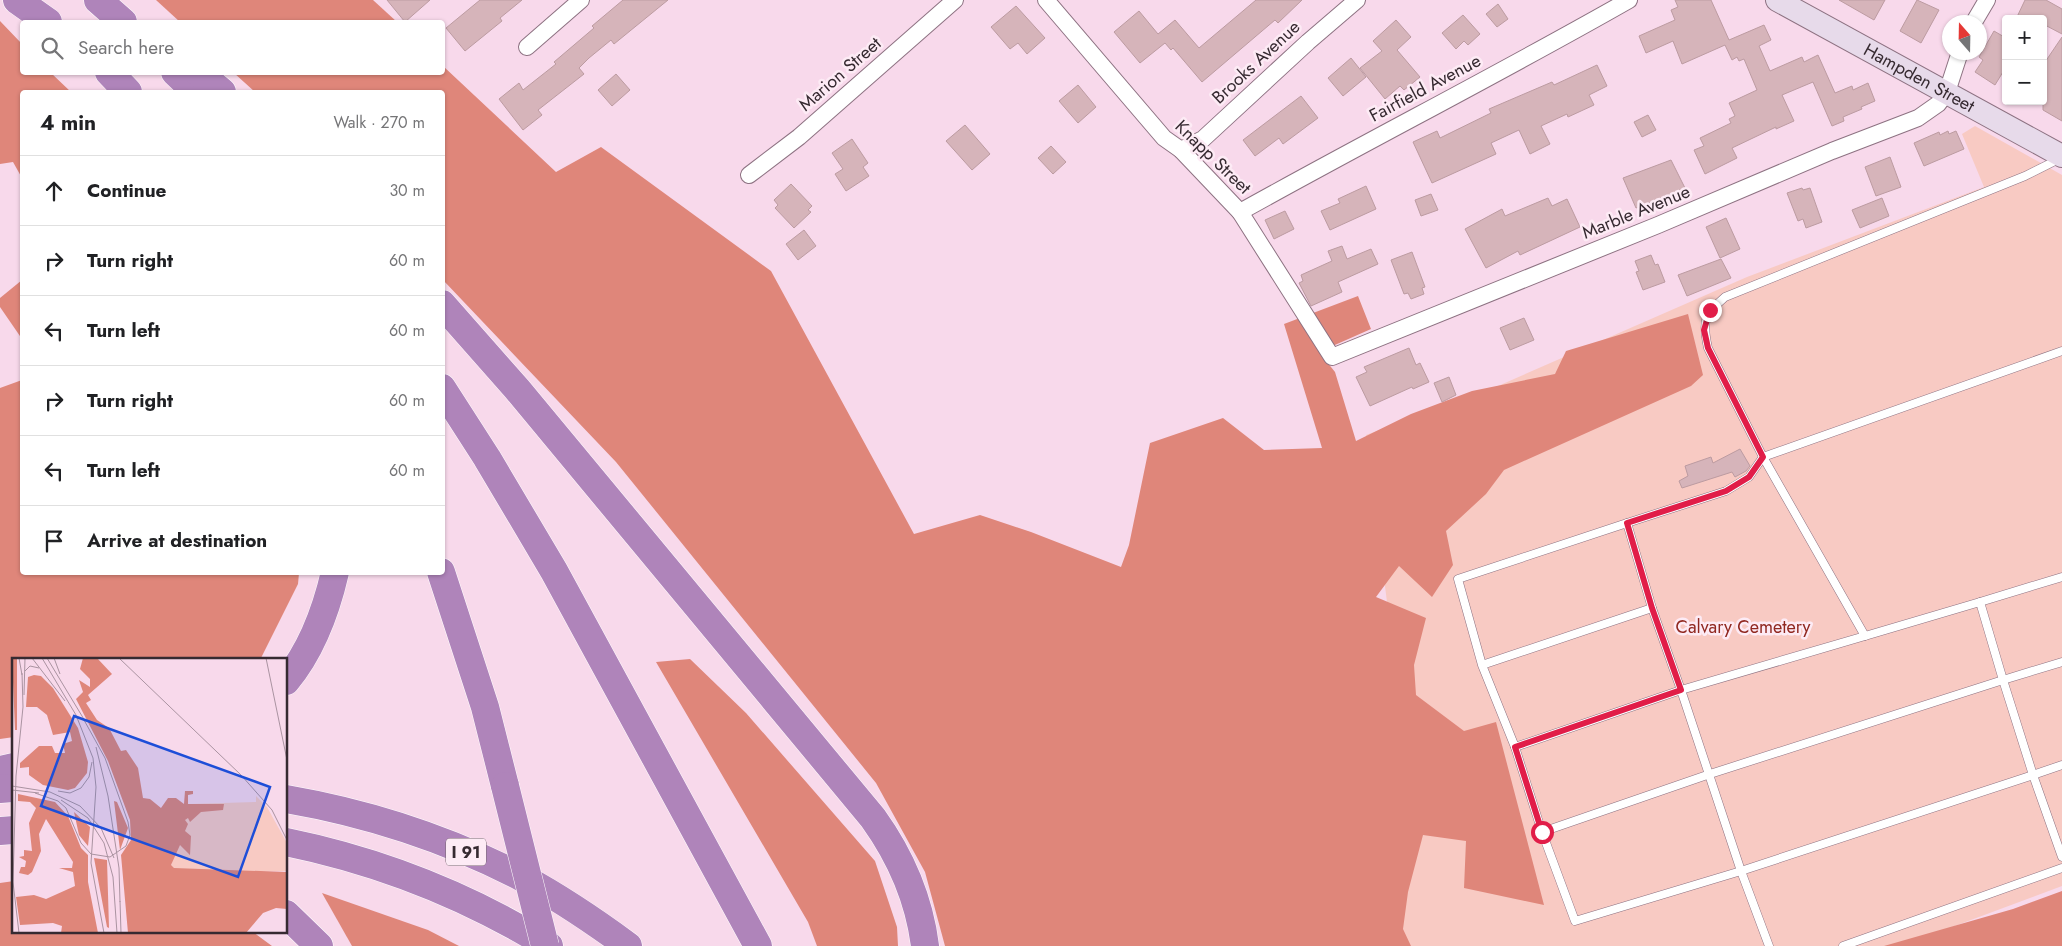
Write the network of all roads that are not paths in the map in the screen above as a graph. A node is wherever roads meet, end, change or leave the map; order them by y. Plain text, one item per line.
1 (18, 0) edge
2 (35, 0) edge
3 (581, 0) edge
4 (955, 0) edge
5 (1046, 0) edge
6 (1356, 0) edge
7 (1629, 0) edge
8 (1777, 0) edge
9 (1987, 0) edge
10 (109, 10) edge
11 (1978, 15) edge
12 (45, 20) edge
13 (56, 20) edge
14 (126, 20) edge
15 (526, 46) dead end
16 (1957, 60) edge
17 (112, 75) edge
18 (178, 75) edge
19 (202, 75) edge
20 (126, 90) edge
21 (194, 90) edge
22 (220, 90) edge
23 (1947, 92) junction
24 (1181, 150) junction
25 (2062, 157) edge
26 (749, 175) dead end
27 (1240, 212) junction
28 (445, 307) edge
29 (2062, 351) edge
30 (1332, 357) joint
31 (445, 393) edge
32 (1763, 457) junction
33 (1627, 523) junction
34 (334, 575) edge
35 (443, 575) edge
36 (2062, 576) edge
37 (1980, 602) junction
38 (1652, 608) junction
39 (1865, 636) junction
40 (2062, 662) edge
41 (1482, 665) junction
42 (288, 678) edge
43 (2004, 680) junction
44 (1681, 690) junction
45 (1515, 747) junction
46 (2062, 765) edge
47 (1710, 774) junction
48 (2033, 774) junction
49 (288, 799) edge
50 (1542, 832) junction
51 (288, 842) edge
52 (2062, 857) edge
53 (2062, 868) edge
54 (1742, 871) junction
55 (288, 916) edge
56 (319, 946) edge
57 (545, 946) edge
58 (549, 946) edge
59 (628, 946) edge
60 (758, 946) edge
61 (924, 946) edge
62 (1769, 946) edge
63 (1843, 946) edge

1 - 12 highway
2 - 13 highway
3 - 15 street
4 - 26 street, Marion Street
5 - 24 street, Knapp Street
6 - 24 street, Brooks Avenue
7 - 27 street, Fairfield Avenue
8 - 23 main road, Hampden Street
9 - 11 street
10 - 14 highway
16 - 23 street
17 - 20 highway
18 - 21 highway
19 - 22 highway
23 - 25 main road, Hampden Street
23 - 30 street, Marble Avenue
24 - 27 street, Knapp Street
25 - 32 lane
27 - 30 street, Knapp Street
28 - 61 highway
29 - 32 lane
31 - 60 highway
32 - 33 lane
32 - 39 lane
33 - 38 lane
33 - 41 lane
34 - 42 highway
35 - 57 highway, bridge
36 - 37 lane
37 - 39 lane
37 - 43 lane
38 - 41 lane
38 - 44 lane
39 - 44 lane
40 - 43 lane
41 - 45 lane
43 - 47 lane
43 - 48 lane
44 - 45 lane
44 - 47 lane
45 - 50 lane
46 - 48 lane
47 - 50 lane
47 - 54 lane
48 - 52 lane
48 - 54 lane
49 - 59 highway, I 91
50 - 54 lane
51 - 58 highway, I 91
53 - 63 lane
54 - 62 lane
55 - 56 highway

